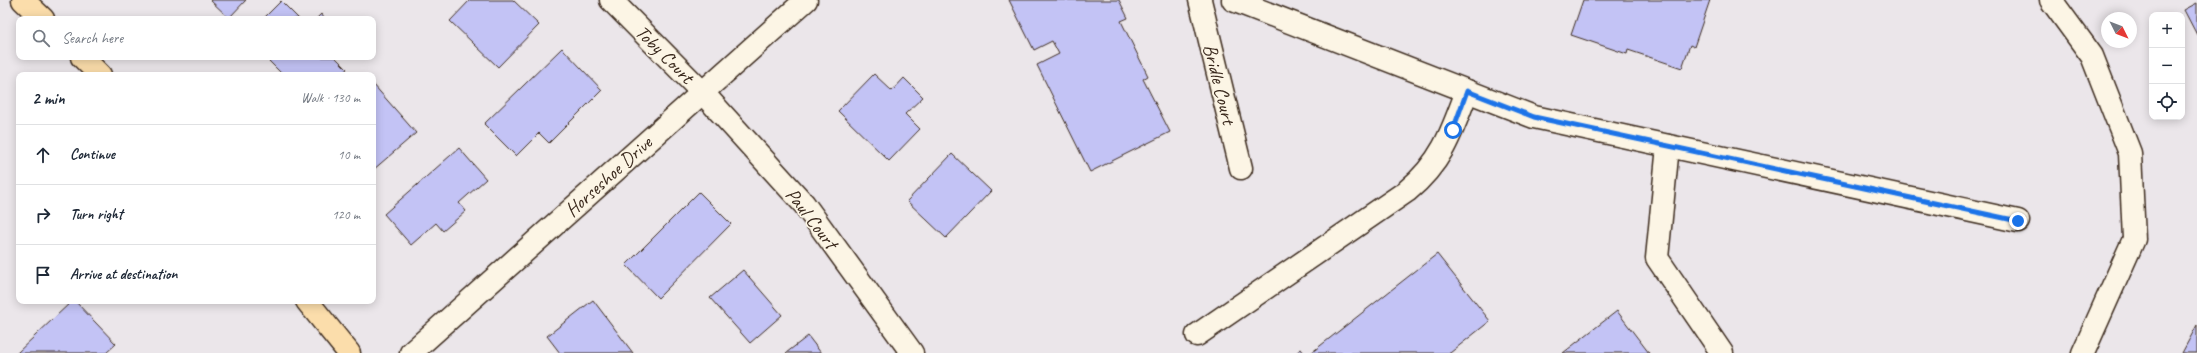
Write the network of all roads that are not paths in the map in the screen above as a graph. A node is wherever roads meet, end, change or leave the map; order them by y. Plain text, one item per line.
1 (23, 0) edge
2 (611, 0) edge
3 (806, 0) edge
4 (1200, 0) edge
5 (1233, 0) edge
6 (2051, 0) edge
7 (39, 16) edge
8 (85, 60) edge
9 (97, 72) edge
10 (1467, 91) junction
11 (702, 92) junction
12 (1668, 146) junction
13 (1241, 168) dead end
14 (2018, 221) dead end
15 (309, 304) edge
16 (1197, 335) dead end
17 (349, 353) edge
18 (411, 353) edge
19 (912, 353) edge
20 (1722, 353) edge
21 (2082, 353) edge

1 - 7 main road
2 - 11 street, Toby Court
3 - 11 street, Horseshoe Drive
4 - 13 street, Bridle Court
5 - 10 street
6 - 21 street
8 - 9 main road
10 - 12 street
10 - 16 street
11 - 18 street, Horseshoe Drive
11 - 19 street, Paul Court
12 - 14 street
12 - 20 street
15 - 17 main road

